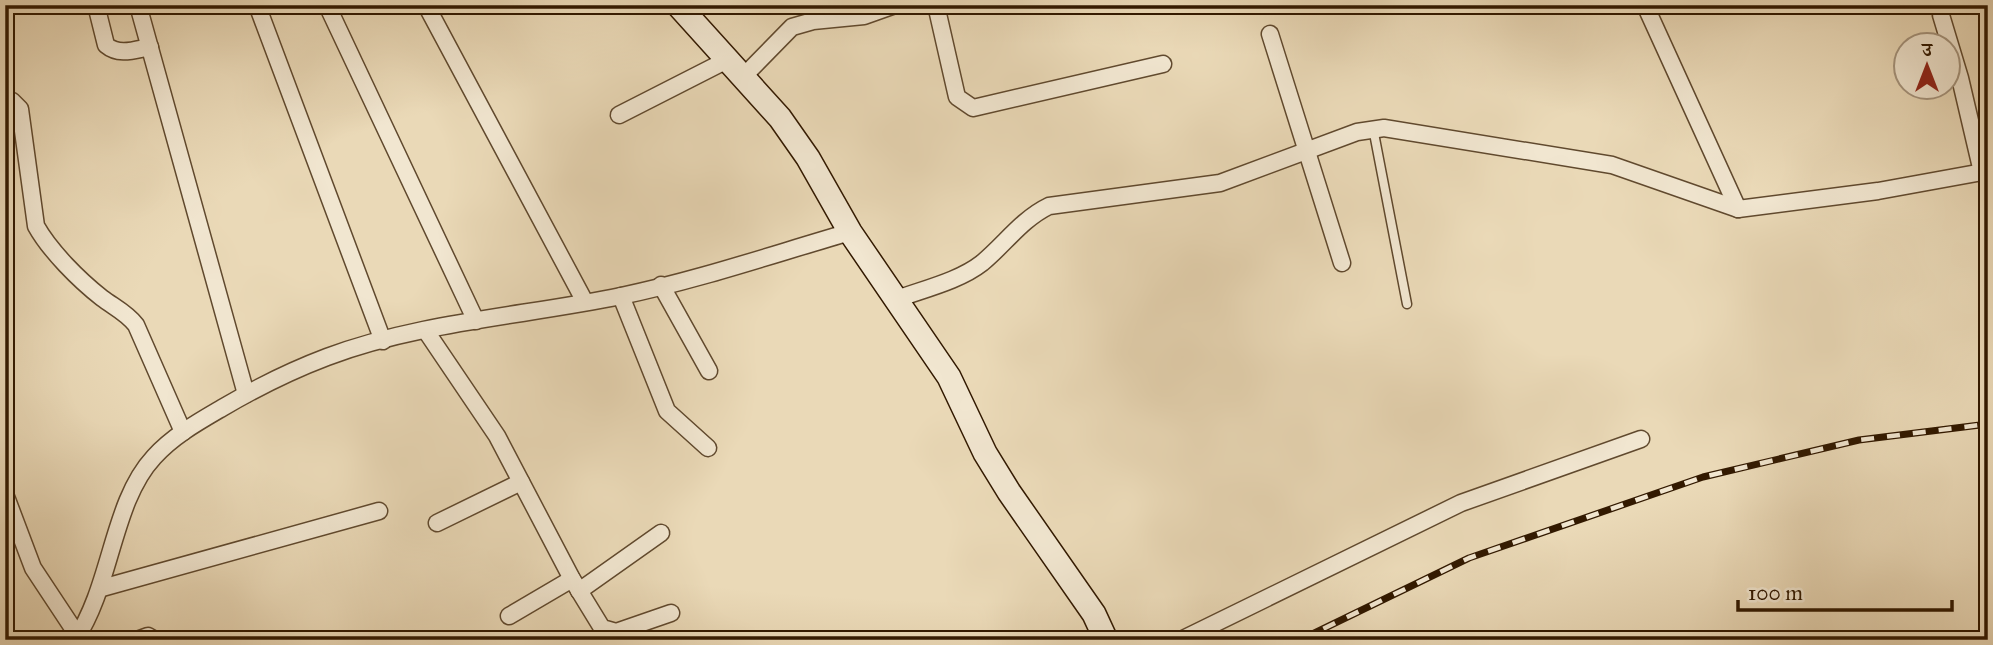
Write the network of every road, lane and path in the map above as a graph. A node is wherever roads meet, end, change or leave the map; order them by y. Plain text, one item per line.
1 (96, 5) edge
2 (138, 5) edge
3 (257, 5) edge
4 (327, 5) edge
5 (426, 5) edge
6 (678, 5) edge
7 (895, 5) edge
8 (936, 5) edge
9 (1645, 5) edge
10 (1941, 15) dead end
11 (1270, 34) dead end
12 (149, 47) junction
13 (727, 60) junction
14 (1163, 64) dead end
15 (743, 77) junction
16 (5, 100) edge
17 (619, 115) dead end
18 (1373, 128) junction
19 (1308, 152) junction
20 (1985, 172) edge
21 (1738, 209) junction
22 (850, 232) junction
23 (1342, 263) dead end
24 (662, 285) junction
25 (621, 296) junction
26 (897, 299) junction
27 (585, 302) junction
28 (1407, 304) dead end
29 (476, 321) junction
30 (426, 331) junction
31 (383, 341) junction
32 (709, 371) dead end
33 (246, 394) junction
34 (183, 432) junction
35 (1641, 439) dead end
36 (708, 448) dead end
37 (522, 482) junction
38 (5, 494) edge
39 (379, 511) dead end
40 (437, 523) dead end
41 (661, 533) dead end
42 (576, 585) junction
43 (102, 588) junction
44 (670, 613) dead end
45 (509, 616) dead end
46 (76, 638) edge
47 (137, 640) edge
48 (155, 640) edge
49 (1106, 640) edge
50 (1181, 640) edge

1 - 12 street
2 - 12 street
3 - 31 street
4 - 29 street
5 - 27 street
6 - 13 main road
7 - 15 street
8 - 14 street
9 - 21 street
10 - 20 street
11 - 19 street
12 - 33 street
13 - 15 main road
13 - 17 street
15 - 22 main road
16 - 34 street
18 - 19 street
18 - 21 street
18 - 28 lane
19 - 23 street
19 - 26 street
20 - 21 street
22 - 24 street
22 - 26 main road
24 - 25 street
24 - 32 street
25 - 27 street
25 - 36 street
26 - 49 main road
27 - 29 street
29 - 30 street
30 - 31 street
30 - 37 street
31 - 33 street
33 - 34 street
34 - 43 street
35 - 50 street
37 - 40 street
37 - 42 street
38 - 46 street
39 - 43 street
41 - 42 street
42 - 44 street
42 - 45 street
43 - 46 street
47 - 48 street

